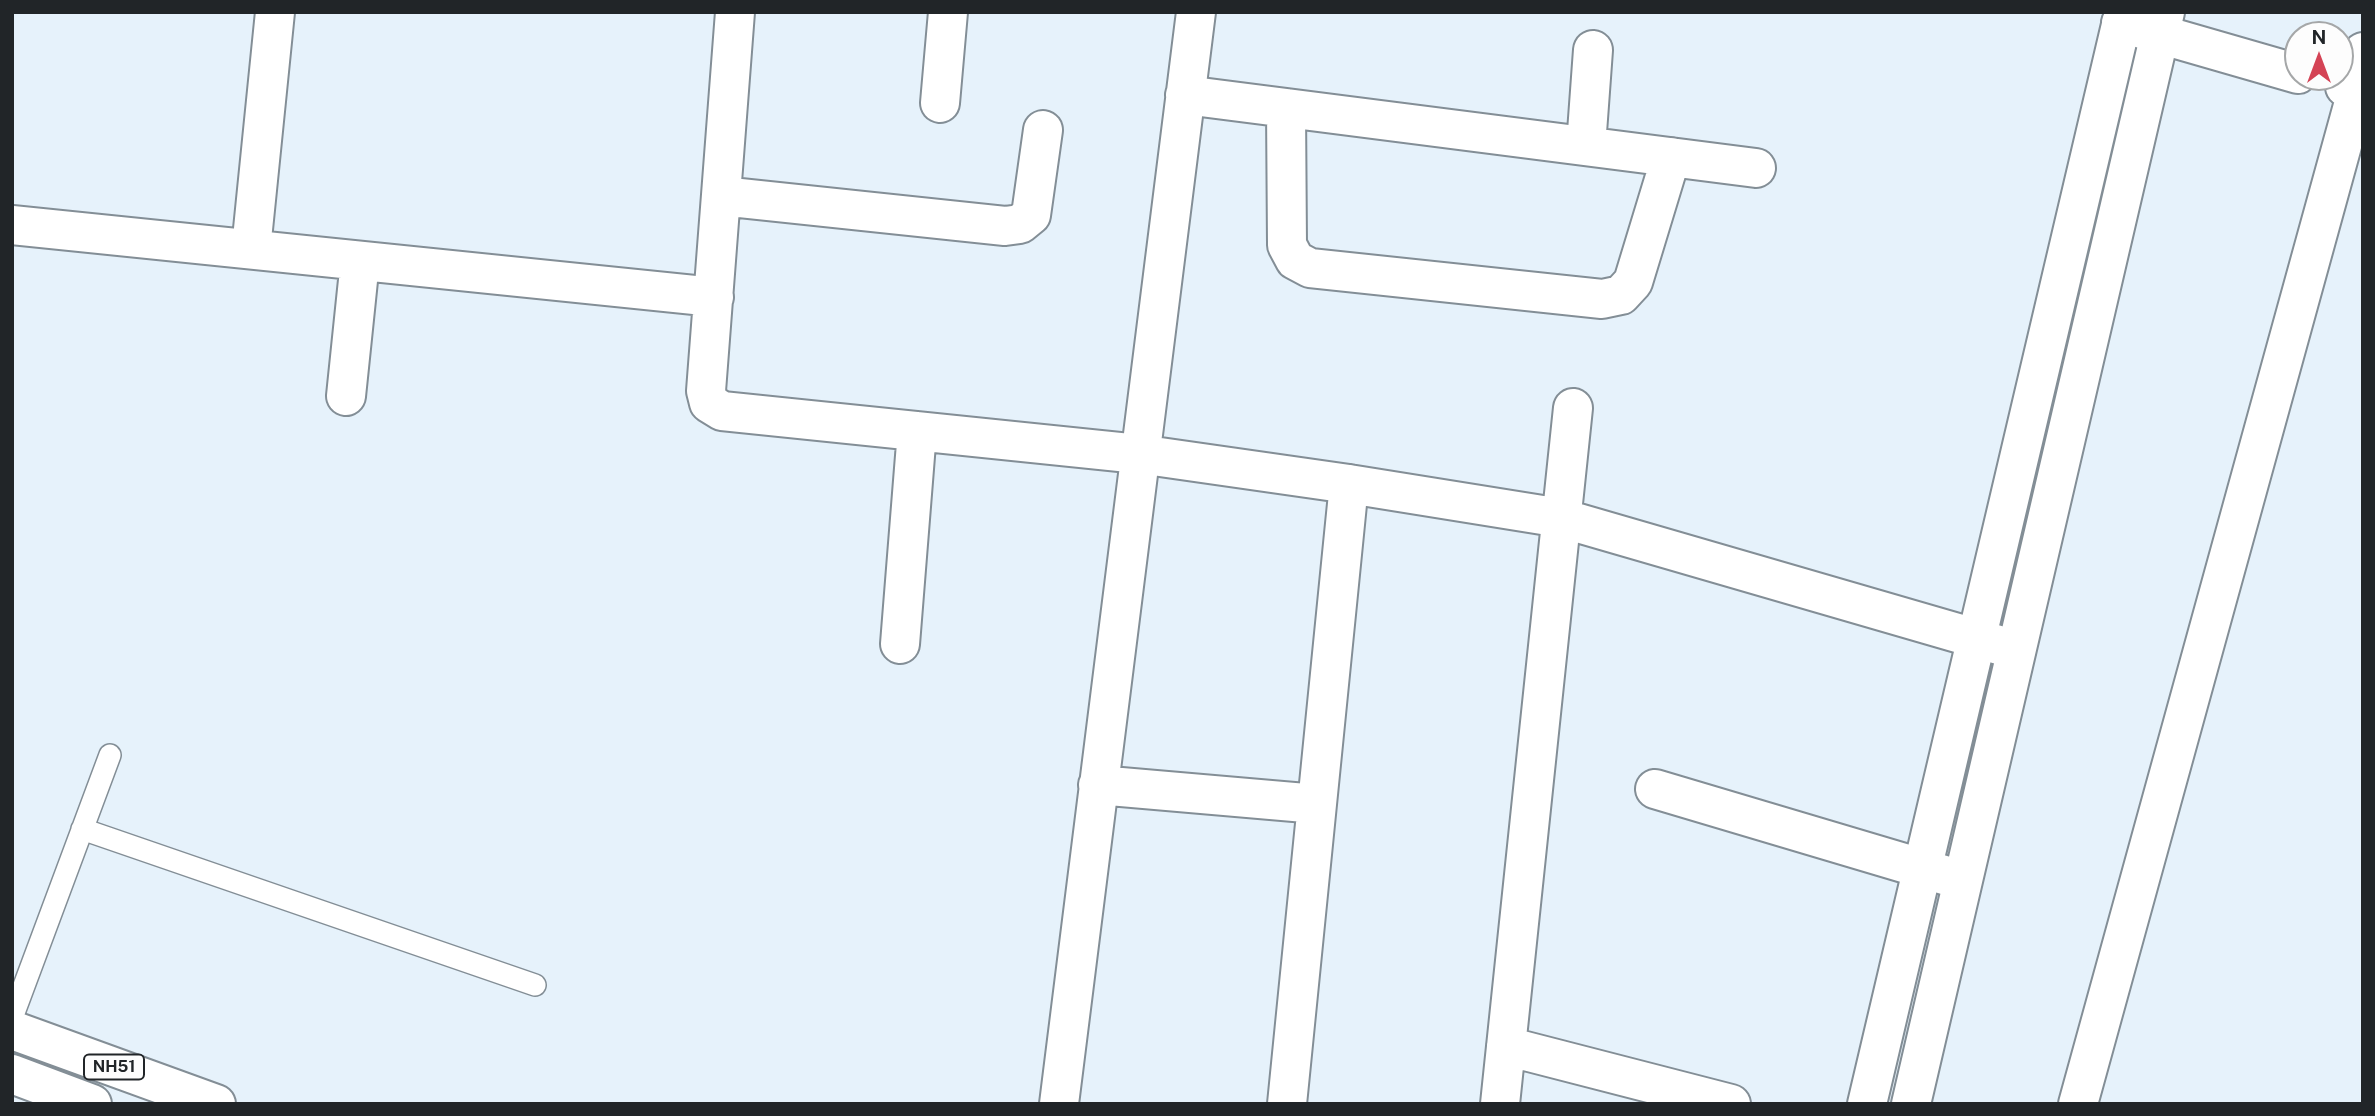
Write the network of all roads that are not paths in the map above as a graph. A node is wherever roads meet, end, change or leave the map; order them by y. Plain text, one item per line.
1 (275, 12) edge
2 (735, 12) edge
3 (948, 12) edge
4 (1196, 12) edge
5 (2122, 18) edge
6 (2162, 23) edge
7 (1593, 50) dead end
8 (2363, 52) edge
9 (2284, 69) edge
10 (2355, 90) edge
11 (1185, 95) junction
12 (940, 103) dead end
13 (1286, 108) junction
14 (1042, 130) dead end
15 (1586, 146) junction
16 (1671, 157) junction
17 (1756, 168) dead end
18 (721, 197) junction
19 (12, 225) edge
20 (251, 249) junction
21 (360, 261) junction
22 (714, 297) junction
23 (346, 396) dead end
24 (1573, 408) dead end
25 (916, 431) junction
26 (1139, 454) junction
27 (1349, 484) junction
28 (1561, 519) junction
29 (1977, 639) junction
30 (900, 644) dead end
31 (2016, 650) junction
32 (110, 755) dead end
33 (1098, 785) junction
34 (1656, 789) dead end
35 (1317, 804) junction
36 (82, 829) junction
37 (1922, 869) junction
38 (1961, 880) junction
39 (535, 985) dead end
40 (12, 1018) edge
41 (12, 1030) edge
42 (1506, 1046) junction
43 (12, 1074) edge
44 (1682, 1098) edge
45 (92, 1104) edge
46 (216, 1104) edge
47 (1059, 1104) edge
48 (1287, 1104) edge
49 (1500, 1104) edge
50 (1731, 1104) edge
51 (1867, 1104) edge
52 (1910, 1104) edge
53 (2078, 1104) edge

1 - 20 main road
2 - 18 main road
3 - 12 main road
4 - 11 main road
5 - 6 main road
5 - 29 main road
6 - 9 main road
6 - 31 main road
7 - 15 main road
8 - 10 main road
10 - 53 main road
11 - 13 main road
11 - 26 main road
13 - 15 main road
13 - 16 main road
14 - 18 main road
15 - 16 main road
16 - 17 main road
18 - 22 main road
19 - 20 main road
20 - 21 main road
21 - 22 main road
21 - 23 main road
22 - 25 main road
24 - 28 main road
25 - 26 main road
25 - 30 main road
26 - 27 main road
26 - 33 main road
27 - 28 main road
27 - 35 main road
28 - 29 main road
28 - 42 main road
29 - 31 main road
29 - 37 main road
31 - 38 main road
32 - 36 lane
33 - 35 main road
33 - 47 main road
34 - 37 main road
35 - 48 main road
36 - 39 lane
36 - 40 lane
37 - 38 main road
37 - 51 main road
38 - 52 main road
41 - 46 main road, NH51
42 - 44 main road
42 - 49 main road
43 - 45 main road, NH51
44 - 50 main road

